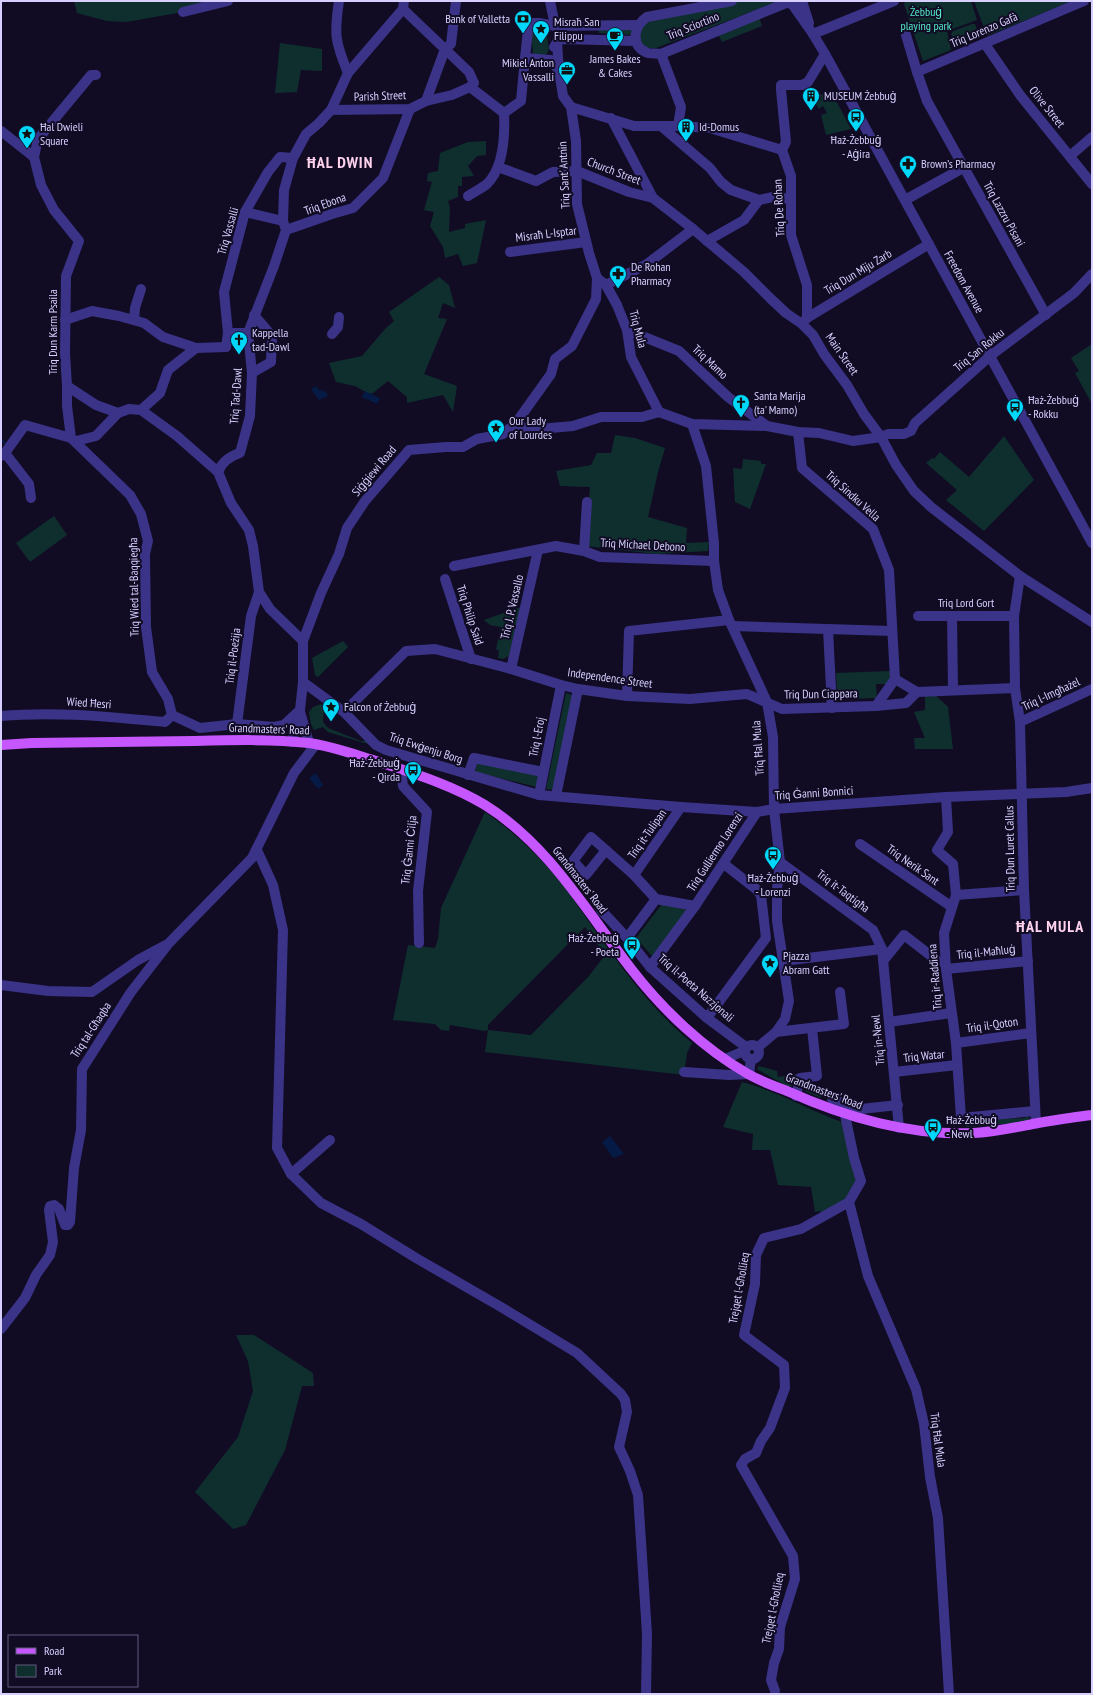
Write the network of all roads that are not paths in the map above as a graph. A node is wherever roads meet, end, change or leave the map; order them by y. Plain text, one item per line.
1 (228, 1) edge
2 (339, 1) edge
3 (456, 1) edge
4 (732, 1) edge
5 (894, 1) edge
6 (1084, 1) edge
7 (793, 2) edge
8 (551, 4) edge
9 (404, 5) edge
10 (680, 6) edge
11 (183, 12) dead end
12 (539, 23) junction
13 (638, 25) junction
14 (555, 26) junction
15 (813, 34) junction
16 (906, 35) dead end
17 (636, 41) junction
18 (557, 42) junction
19 (985, 44) junction
20 (445, 49) junction
21 (661, 54) junction
22 (825, 54) junction
23 (525, 58) junction
24 (546, 59) junction
25 (559, 71) junction
26 (916, 72) junction
27 (348, 73) junction
28 (96, 75) dead end
29 (470, 87) junction
30 (426, 101) junction
31 (570, 107) junction
32 (410, 109) junction
33 (331, 110) junction
34 (504, 113) junction
35 (611, 118) junction
36 (661, 126) junction
37 (678, 126) junction
38 (1, 131) edge
39 (1092, 137) edge
40 (782, 150) junction
41 (1070, 156) junction
42 (34, 157) junction
43 (293, 158) junction
44 (498, 167) junction
45 (964, 168) junction
46 (577, 171) junction
47 (1092, 184) edge
48 (468, 196) dead end
49 (653, 198) junction
50 (758, 200) junction
51 (790, 200) junction
52 (905, 200) junction
53 (245, 212) junction
54 (284, 226) junction
55 (693, 229) junction
56 (707, 241) junction
57 (586, 242) junction
58 (929, 244) junction
59 (510, 252) dead end
60 (1092, 274) edge
61 (597, 278) junction
62 (606, 285) junction
63 (141, 289) dead end
64 (254, 315) junction
65 (1046, 316) junction
66 (339, 317) dead end
67 (65, 320) junction
68 (134, 320) junction
69 (804, 321) junction
70 (627, 330) junction
71 (228, 333) junction
72 (248, 333) junction
73 (332, 334) dead end
74 (196, 348) junction
75 (990, 356) junction
76 (252, 373) junction
77 (67, 386) junction
78 (140, 410) junction
79 (660, 412) junction
80 (118, 413) junction
81 (516, 422) junction
82 (692, 424) junction
83 (767, 426) junction
84 (798, 432) junction
85 (881, 437) junction
86 (73, 440) junction
87 (3, 455) edge
88 (218, 472) junction
89 (31, 498) dead end
90 (587, 502) dead end
91 (1092, 543) edge
92 (538, 550) junction
93 (584, 551) junction
94 (714, 561) junction
95 (454, 566) dead end
96 (1020, 576) junction
97 (445, 580) dead end
98 (259, 592) junction
99 (918, 616) dead end
100 (952, 616) junction
101 (1014, 616) junction
102 (1092, 622) edge
103 (731, 623) junction
104 (828, 629) junction
105 (892, 631) junction
106 (303, 641) junction
107 (471, 659) junction
108 (511, 669) junction
109 (895, 679) junction
110 (303, 682) junction
111 (561, 685) junction
112 (1015, 688) junction
113 (578, 689) junction
114 (1092, 689) edge
115 (954, 690) junction
116 (917, 692) junction
117 (627, 696) junction
118 (766, 702) junction
119 (876, 706) junction
120 (832, 708) junction
121 (300, 710) junction
122 (344, 712) junction
123 (172, 715) junction
124 (1, 716) edge
125 (1020, 722) junction
126 (237, 724) junction
127 (292, 742) junction
128 (312, 744) junction
129 (1, 745) edge
130 (401, 769) junction
131 (543, 772) junction
132 (468, 775) junction
133 (1092, 788) edge
134 (1022, 794) junction
135 (539, 795) junction
136 (556, 796) junction
137 (946, 797) junction
138 (681, 807) junction
139 (774, 809) junction
140 (757, 812) junction
141 (860, 844) dead end
142 (609, 853) dead end
143 (255, 854) junction
144 (780, 862) junction
145 (724, 864) junction
146 (634, 875) junction
147 (1024, 890) junction
148 (956, 895) junction
149 (656, 899) junction
150 (695, 906) junction
151 (952, 907) junction
152 (601, 910) dead end
153 (627, 938) junction
154 (169, 943) junction
155 (420, 943) dead end
156 (882, 949) junction
157 (783, 961) junction
158 (883, 961) junction
159 (1028, 961) junction
160 (943, 966) junction
161 (650, 967) junction
162 (1, 985) edge
163 (840, 992) dead end
164 (951, 1013) junction
165 (707, 1018) junction
166 (889, 1022) junction
167 (812, 1028) junction
168 (776, 1032) junction
169 (1031, 1033) junction
170 (956, 1043) junction
171 (747, 1052) junction
172 (725, 1058) junction
173 (957, 1066) junction
174 (684, 1072) dead end
175 (894, 1072) junction
176 (749, 1074) junction
177 (796, 1096) junction
178 (832, 1099) dead end
179 (898, 1105) junction
180 (1035, 1111) junction
181 (1092, 1114) edge
182 (846, 1115) junction
183 (1036, 1123) junction
184 (899, 1128) junction
185 (330, 1140) dead end
186 (291, 1174) junction
187 (849, 1202) junction
188 (1, 1329) edge
189 (775, 1691) dead end
190 (646, 1694) edge
191 (949, 1694) edge

1 - 11 street
2 - 27 street
3 - 20 street
4 - 10 street, Triq Sciortino
5 - 15 street
6 - 19 street, Triq Lorenzo Gafà
7 - 15 street, Freedom Avenue
7 - 21 street, Triq Sciortino
8 - 12 street
8 - 14 street
9 - 20 street
9 - 27 street
10 - 13 street, Triq Sciortino
12 - 14 street, Triq Sciortino
12 - 23 street
13 - 14 street, Triq Sciortino
13 - 17 street
15 - 22 street, Freedom Avenue
16 - 26 street, Triq Lazzru Pisani
17 - 18 street
17 - 21 street, Triq Sciortino
18 - 24 street
18 - 25 street, Triq Sant' Antnin
19 - 26 street, Triq Lorenzo Gafà
19 - 41 street, Olive Street
20 - 29 street
20 - 30 street
21 - 37 street
22 - 40 street, Triq De Rohan
22 - 52 street, Freedom Avenue
23 - 24 street
23 - 34 street
24 - 25 street
25 - 31 street, Triq Sant' Antnin
26 - 45 street, Triq Lazzru Pisani
27 - 33 street
28 - 42 street
29 - 30 street, Parish Street
29 - 34 street
30 - 32 street, Parish Street
31 - 35 street
31 - 46 street, Triq Sant' Antnin
32 - 33 street, Parish Street
32 - 54 street, Triq Ebona
33 - 43 street
34 - 44 street
35 - 36 street
35 - 49 street, Main Street
36 - 37 street
36 - 50 street
37 - 40 street
38 - 42 street
39 - 41 street
40 - 51 street, Triq De Rohan
41 - 47 street, Olive Street
42 - 67 street, Triq Dun Karm Psaila
43 - 53 street, Triq Vassalli
43 - 54 street, Triq Tad-Dawl
44 - 46 street, Church Street
44 - 48 street
45 - 52 street
45 - 65 street, Triq Lazzru Pisani
46 - 49 street, Church Street
46 - 57 street, Triq Sant' Antnin
49 - 55 street, Main Street
50 - 51 street
50 - 56 street
51 - 69 street, Triq De Rohan
52 - 58 street, Freedom Avenue
53 - 54 street
53 - 71 street, Triq Vassalli
54 - 64 street, Triq Tad-Dawl
55 - 56 street, Main Street
55 - 62 street
56 - 69 street, Main Street
57 - 59 street, Misraħ L-Isptar
57 - 61 street, Triq Sant' Antnin
58 - 69 street, Triq Dun Miju Zarb
58 - 75 street, Freedom Avenue
60 - 65 street, Triq San Rokku
61 - 62 street, Triq Mula
61 - 81 street, Siġġiewi Road
62 - 70 street, Triq Mula
63 - 68 street
64 - 72 street, Triq Tad-Dawl
64 - 76 street
65 - 75 street, Triq San Rokku
66 - 73 street
67 - 68 street
67 - 77 street, Triq Dun Karm Psaila
68 - 74 street
69 - 85 street, Main Street
70 - 79 street, Triq Mula
70 - 83 street, Triq Mamo
71 - 72 street
71 - 74 street
72 - 76 street, Triq Tad-Dawl
74 - 78 street
75 - 85 street, Triq San Rokku
75 - 91 street, Freedom Avenue
76 - 88 street, Triq Tad-Dawl
77 - 80 street, Triq Dun Karm Psaila
77 - 86 street
78 - 80 street, Triq Dun Karm Psaila
78 - 88 street
79 - 81 street
79 - 82 street, Triq Mamo
80 - 86 street
81 - 106 street, Siġġiewi Road
82 - 83 street, Triq Mamo
82 - 94 street, Triq Ħal Mula
83 - 84 street, Triq Mamo
84 - 85 street, Triq Mamo
84 - 105 street, Triq Sindku Vella
85 - 96 street, Main Street
86 - 87 street
86 - 123 street, Triq Wied tal-Baqqiegħa
87 - 89 street
88 - 98 street
90 - 93 street
92 - 93 street, Triq Michael Debono
92 - 95 street, Triq Michael Debono
92 - 108 street, Triq J. P. Vassallo
93 - 94 street, Triq Michael Debono
94 - 103 street, Triq Ħal Mula
96 - 101 street, Triq Dun Luret Callus
96 - 102 street, Main Street
97 - 107 street, Triq Philip Said
98 - 106 street
98 - 126 street, Triq il-Poeżija
99 - 100 street, Triq Lord Gort
100 - 101 street, Triq Lord Gort
100 - 115 street
101 - 112 street, Triq Dun Luret Callus
103 - 104 street
103 - 117 street
103 - 118 street, Triq Ħal Mula
104 - 105 street
104 - 120 street
105 - 109 street, Triq Sindku Vella
106 - 110 street, Siġġiewi Road
107 - 108 street, Independence Street
107 - 122 street, Independence Street
108 - 111 street, Independence Street
109 - 116 street
109 - 119 street
110 - 121 street, Siġġiewi Road
110 - 122 street, Triq Ewġenju Borg
111 - 113 street, Independence Street
111 - 131 street, Triq l-Eroj
112 - 115 street
112 - 125 street, Triq Dun Luret Callus
113 - 117 street, Independence Street
113 - 136 street
114 - 125 street, Triq l-Imgħażel
115 - 116 street
116 - 119 street, Triq Dun Ciappara
117 - 118 street, Independence Street
118 - 120 street, Triq Dun Ciappara
118 - 139 street, Triq Ħal Mula
119 - 120 street, Triq Dun Ciappara
121 - 126 street
121 - 127 street, Siġġiewi Road
121 - 128 street, Siġġiewi Road
122 - 132 street, Triq Ewġenju Borg
123 - 124 street, Wied Ħesri
123 - 126 street
125 - 134 street, Triq Dun Luret Callus
127 - 128 main road, Grandmasters' Road
127 - 129 main road, Grandmasters' Road
128 - 130 main road, Grandmasters' Road
128 - 143 street, Triq tal-Għaqba
130 - 155 street, Triq Ġanni Ċilja
130 - 172 main road, Grandmasters' Road
131 - 132 street
131 - 135 street, Triq l-Eroj
132 - 135 street, Triq Ewġenju Borg
133 - 134 street, Triq Ġanni Bonnici
134 - 137 street, Triq Ġanni Bonnici
134 - 147 street, Triq Dun Luret Callus
135 - 136 street, Triq Ġanni Bonnici
136 - 138 street, Triq Ġanni Bonnici
137 - 139 street, Triq Ġanni Bonnici
137 - 148 street, Triq ir-Raddiena
138 - 140 street, Triq Ġanni Bonnici
138 - 146 street, Triq it-Tulipan
139 - 140 street, Triq Ġanni Bonnici
139 - 144 street, Triq Ħal Mula
140 - 145 street, Triq Gulliermo Lorenzi
141 - 151 street, Triq Nerik Sant
142 - 146 street
143 - 154 street, Triq tal-Għaqba
143 - 186 street
144 - 156 street, Triq it-Taqtigħa
144 - 157 street, Triq Ħal Mula
145 - 150 street, Triq Gulliermo Lorenzi
145 - 165 street
146 - 149 street
147 - 148 street
147 - 159 street, Triq Dun Luret Callus
148 - 151 street, Triq ir-Raddiena
149 - 150 street, Triq Gulliermo Lorenzi
149 - 153 street
150 - 161 street, Triq Gulliermo Lorenzi
151 - 160 street, Triq ir-Raddiena
152 - 153 street, Triq il-Poeta Nazzjonali
153 - 161 street, Triq il-Poeta Nazzjonali
154 - 162 street
154 - 188 street, Triq tal-Għaqba
156 - 157 street
156 - 158 street, Triq in-Newl
157 - 168 street, Triq Ħal Mula
158 - 160 street
158 - 166 street, Triq in-Newl
159 - 160 street, Triq il-Maħluġ
159 - 169 street, Triq Dun Luret Callus
160 - 164 street, Triq ir-Raddiena
161 - 165 street, Triq il-Poeta Nazzjonali
163 - 167 street
164 - 166 street
164 - 170 street, Triq ir-Raddiena
165 - 171 street, Triq il-Poeta Nazzjonali
166 - 175 street, Triq in-Newl
167 - 168 street
167 - 177 street
168 - 171 street, Triq Ħal Mula
169 - 170 street, Triq il-Qoton
169 - 180 street, Triq Dun Luret Callus
170 - 173 street, Triq ir-Raddiena
171 - 172 street
171 - 176 street
172 - 176 main road, Grandmasters' Road
173 - 175 street, Triq Watar
173 - 180 street, Triq ir-Raddiena
174 - 176 street
175 - 179 street, Triq in-Newl
176 - 177 main road, Grandmasters' Road
177 - 182 main road, Grandmasters' Road
178 - 179 street
179 - 184 street, Triq in-Newl
180 - 183 street, Triq Dun Luret Callus
181 - 183 main road, Grandmasters' Road
182 - 184 main road, Grandmasters' Road
182 - 187 street, Trejqet l-Għollieq
183 - 184 main road, Grandmasters' Road
185 - 186 street
186 - 190 street
187 - 189 street, Trejqet l-Għollieq
187 - 191 street, Triq Ħal Mula

